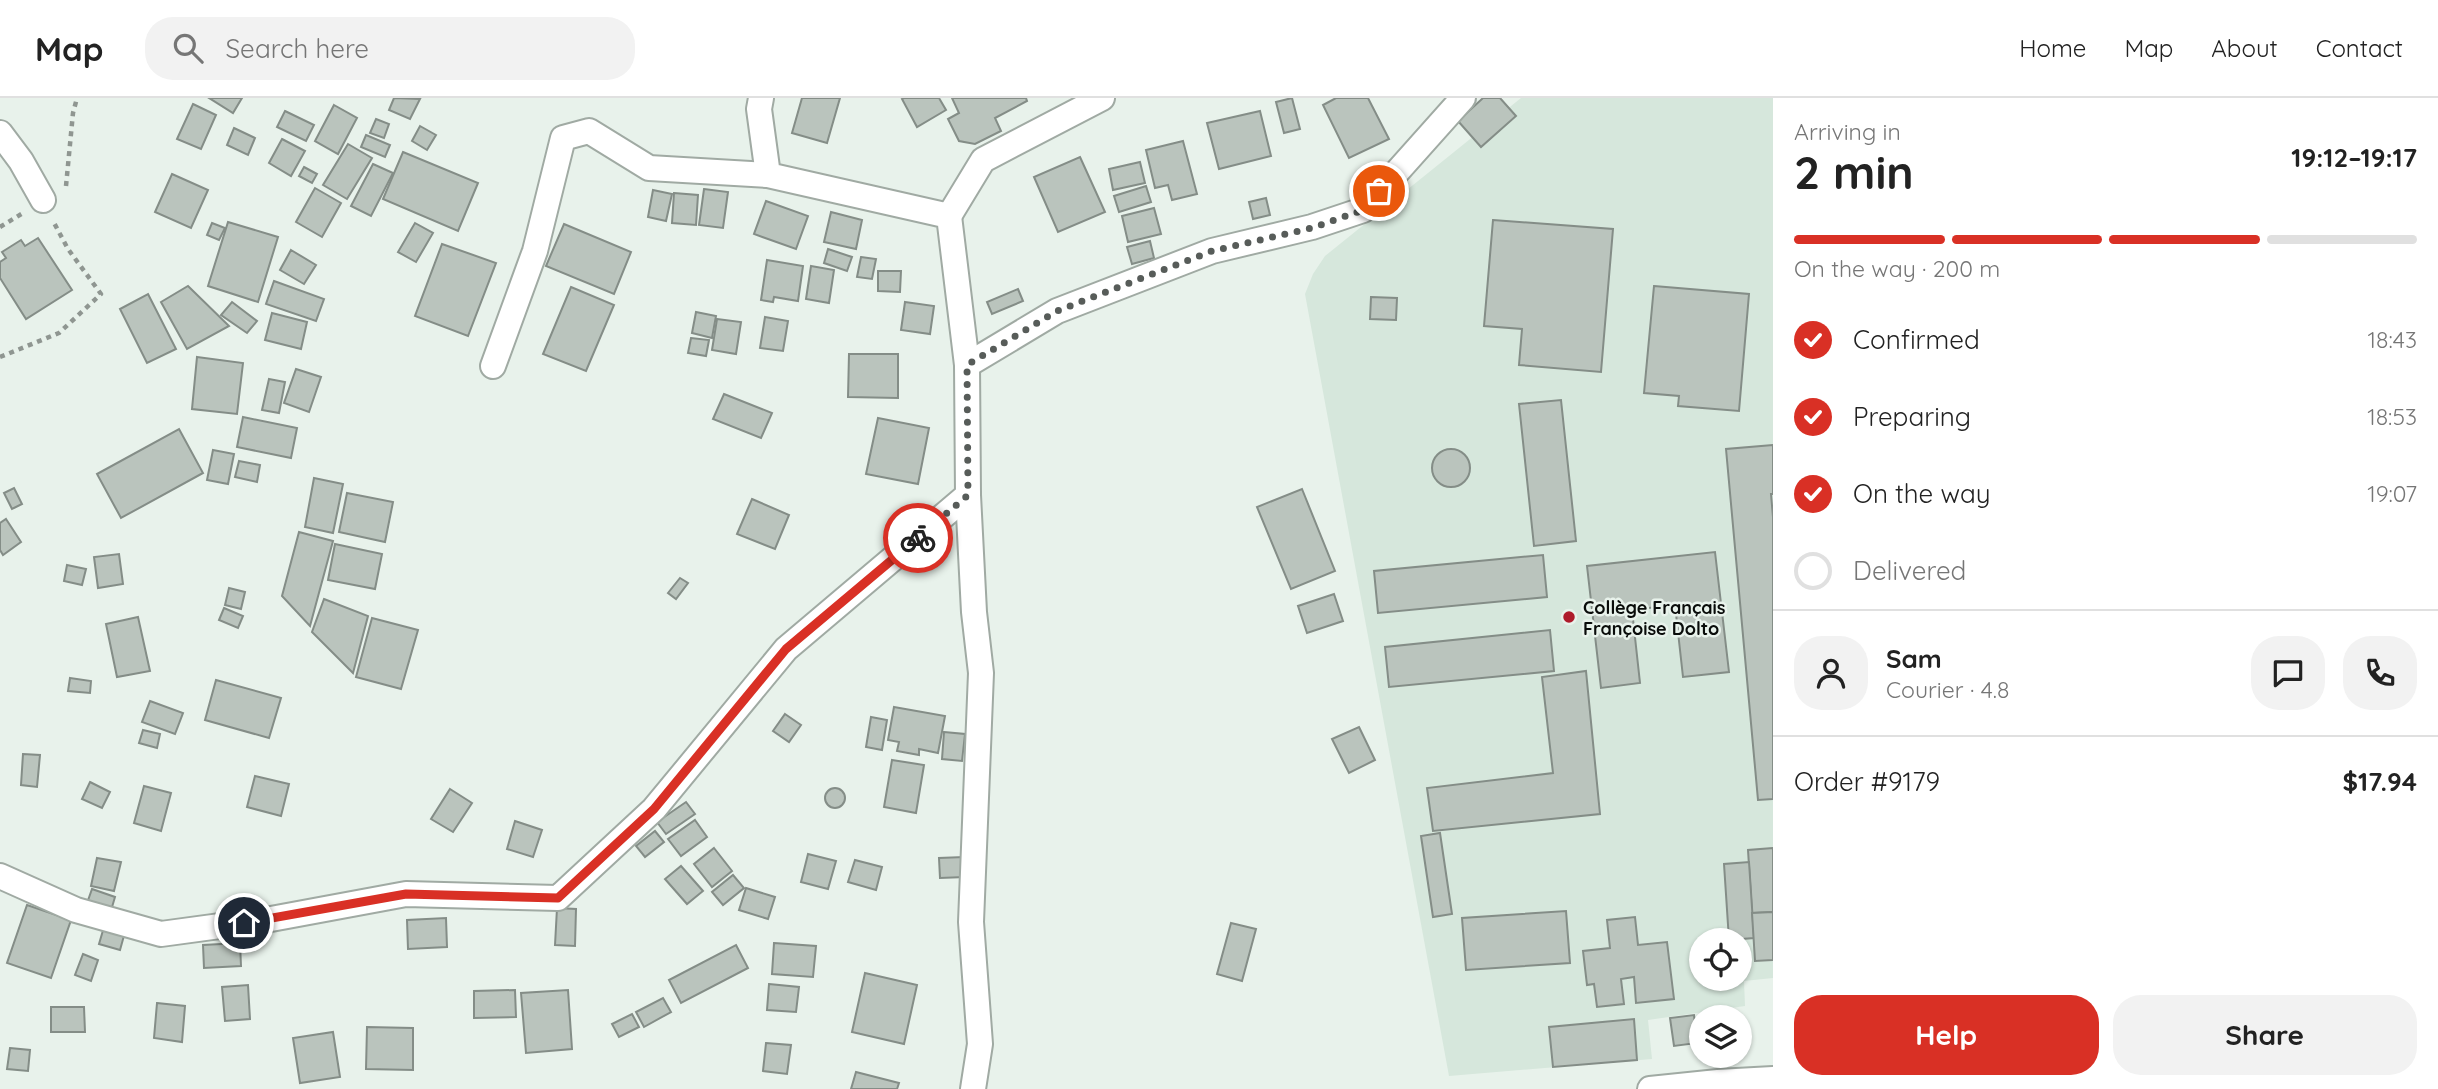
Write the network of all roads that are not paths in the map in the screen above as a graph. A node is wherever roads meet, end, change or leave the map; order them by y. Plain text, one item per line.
1 (761, 98) edge
2 (1102, 98) edge
3 (1463, 98) edge
4 (0, 133) edge
5 (768, 175) junction
6 (43, 200) road end
7 (949, 216) junction
8 (967, 365) junction
9 (493, 366) dead end
10 (968, 495) junction
11 (0, 876) edge
12 (1773, 1079) edge
13 (973, 1089) edge
14 (1650, 1089) edge

1 - 5 street
2 - 7 street
3 - 8 street
4 - 6 street
5 - 7 street
5 - 9 street
7 - 8 street
8 - 10 street
10 - 11 street
10 - 13 street
12 - 14 street

